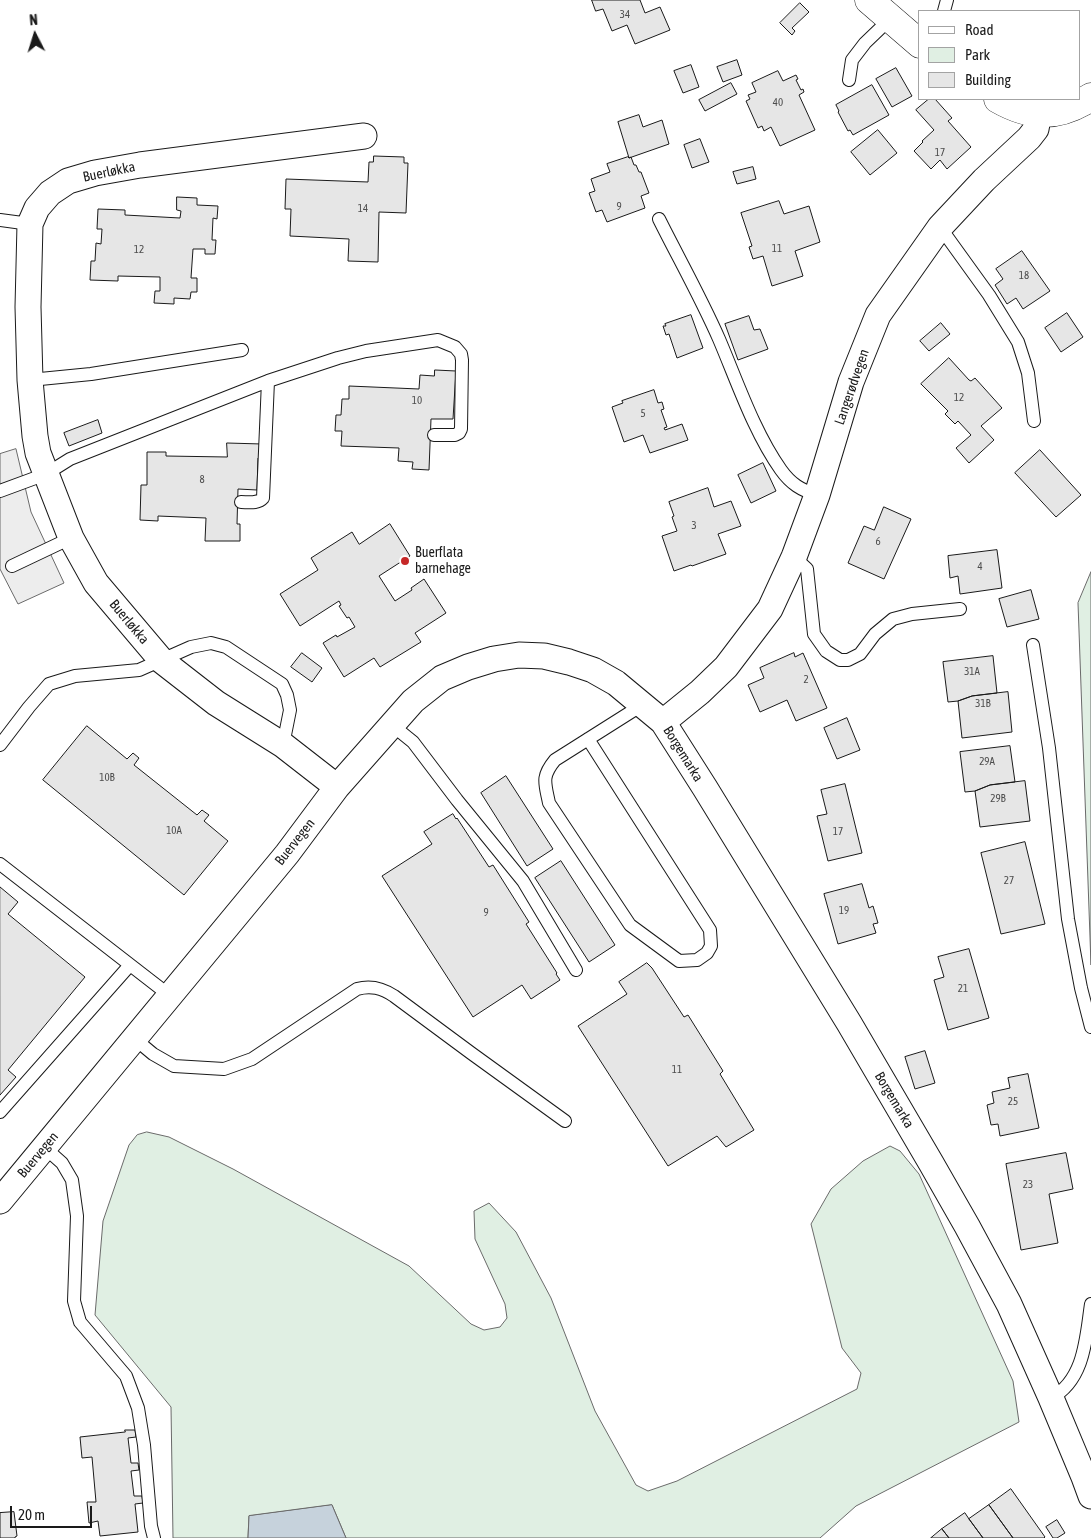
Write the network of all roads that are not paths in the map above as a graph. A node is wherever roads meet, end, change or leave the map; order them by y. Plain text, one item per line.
1 (869, 0) edge
2 (890, 19) junction
3 (918, 42) edge
4 (849, 80) dead end
5 (1091, 97) edge
6 (1000, 100) edge
7 (1039, 113) junction
8 (364, 136) dead end
9 (659, 219) dead end
10 (0, 220) edge
11 (30, 224) junction
12 (940, 227) junction
13 (242, 350) dead end
14 (30, 380) junction
15 (268, 381) junction
16 (1034, 421) dead end
17 (434, 435) dead end
18 (46, 474) junction
19 (0, 491) edge
20 (817, 495) junction
21 (241, 502) dead end
22 (71, 538) junction
23 (794, 557) junction
24 (12, 566) dead end
25 (960, 609) dead end
26 (1033, 645) dead end
27 (162, 661) junction
28 (642, 704) junction
29 (663, 722) junction
30 (392, 725) junction
31 (588, 739) junction
32 (0, 745) edge
33 (283, 745) junction
34 (338, 787) junction
35 (0, 864) edge
36 (130, 965) junction
37 (576, 970) dead end
38 (169, 995) junction
39 (1091, 1028) edge
40 (135, 1039) junction
41 (0, 1112) edge
42 (565, 1121) dead end
43 (44, 1147) junction
44 (0, 1201) edge
45 (1091, 1304) edge
46 (1052, 1398) junction
47 (1091, 1496) edge
48 (154, 1538) edge

1 - 2 main road
2 - 3 main road
2 - 4 lane
5 - 7 main road
6 - 7 main road
7 - 12 street, Langerødvegen
8 - 11 street, Buerløkka
9 - 20 lane
10 - 11 lane
11 - 14 street, Buerløkka
12 - 16 lane
12 - 20 street, Langerødvegen
13 - 14 lane
14 - 18 street, Buerløkka
15 - 17 lane
15 - 18 lane
15 - 21 lane
18 - 19 lane
18 - 22 street, Buerløkka
20 - 23 street, Langerødvegen
22 - 24 lane
22 - 27 street, Buerløkka
23 - 25 lane
23 - 29 street, Langerødvegen
26 - 39 lane
27 - 32 lane
27 - 33 street, Buerløkka
27 - 33 lane
28 - 29 street, Buervegen
28 - 30 street, Buervegen
28 - 31 lane
29 - 46 street, Borgemarka
30 - 34 street, Buervegen
30 - 37 lane
31 - 31 lane
33 - 34 street, Buerløkka
34 - 38 street, Buervegen
35 - 36 lane
36 - 38 lane
36 - 41 lane
38 - 40 street, Buervegen
40 - 42 lane
40 - 43 street, Buervegen
43 - 44 street, Buervegen
43 - 48 lane
45 - 46 lane
46 - 47 street, Borgemarka

